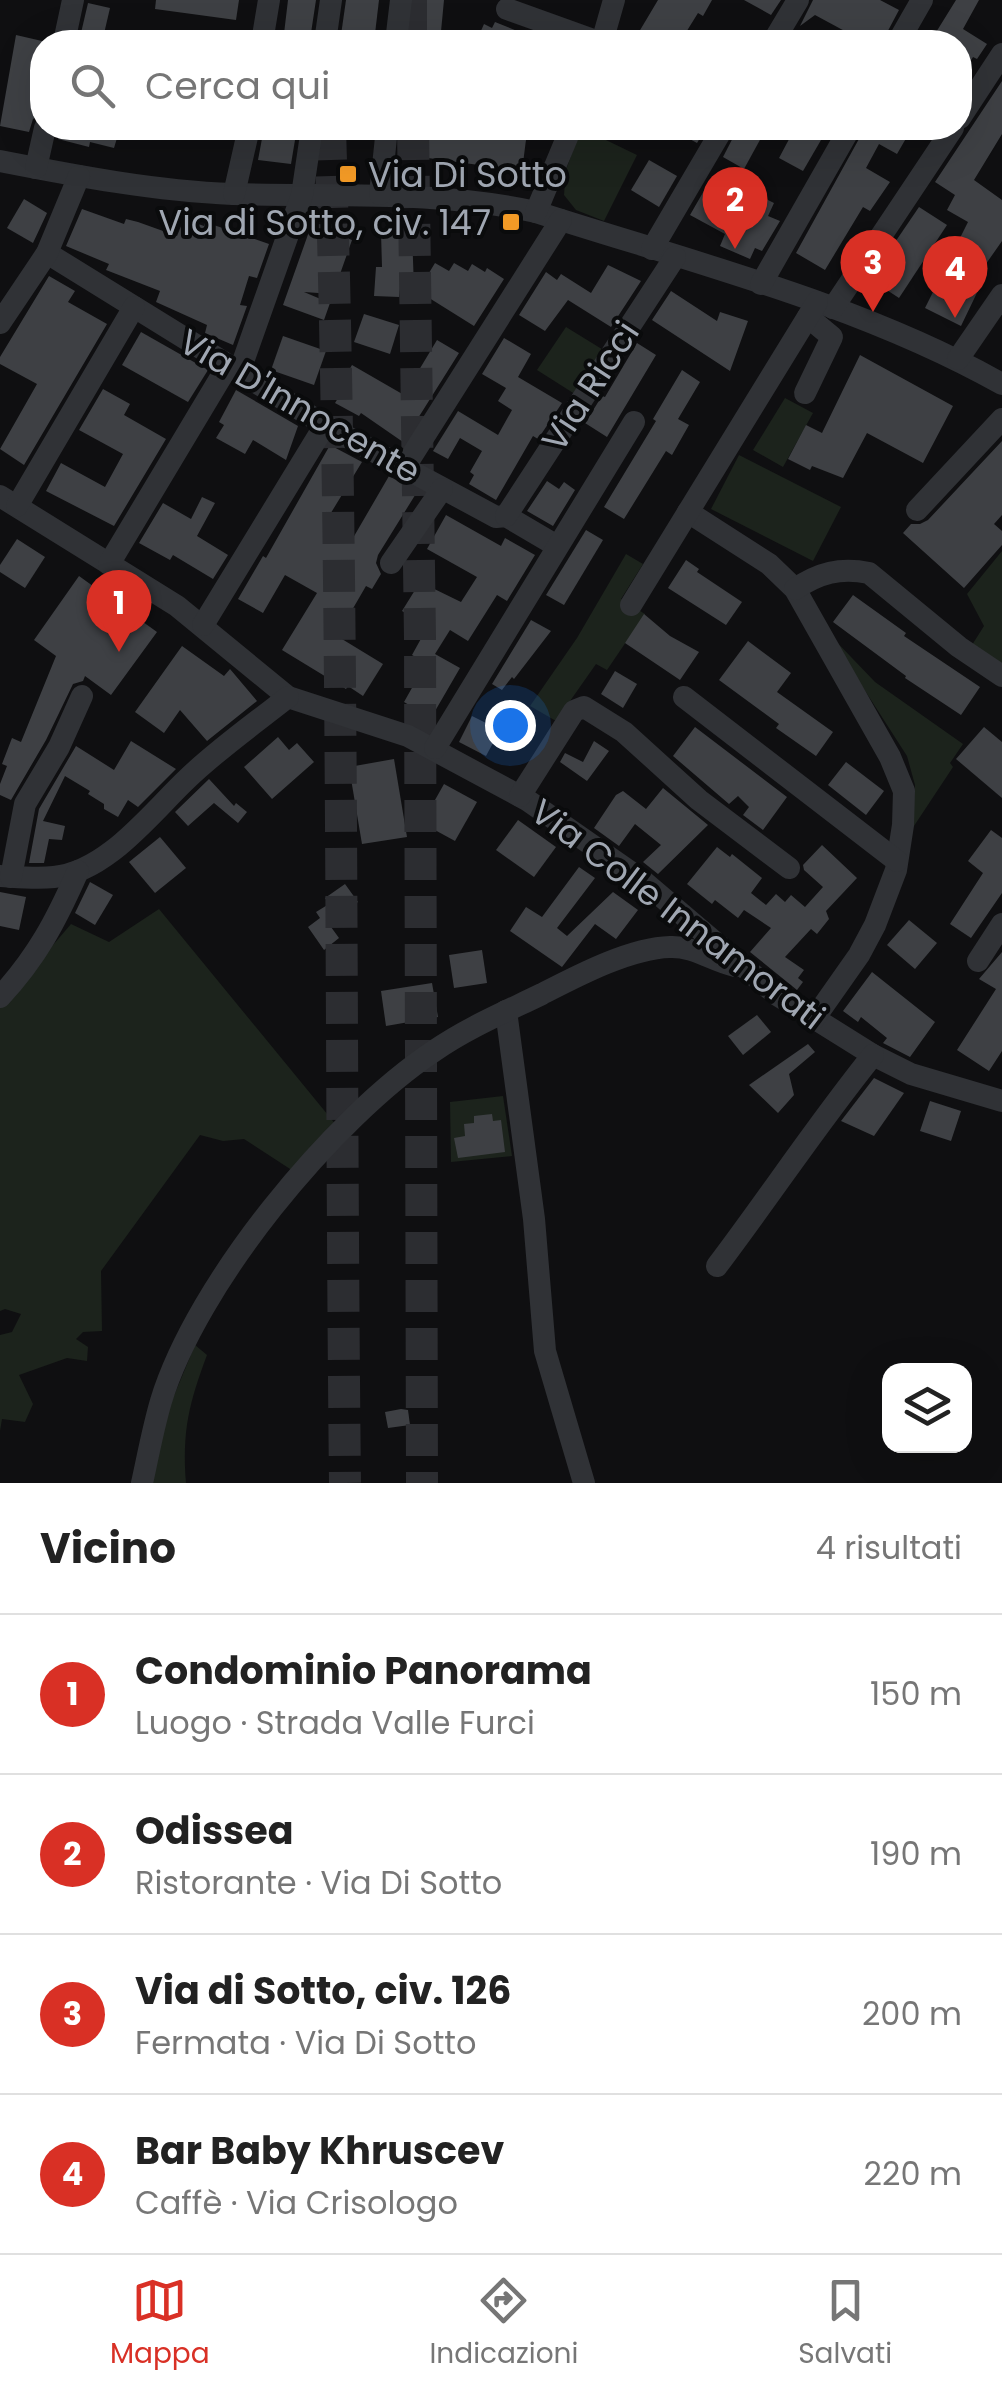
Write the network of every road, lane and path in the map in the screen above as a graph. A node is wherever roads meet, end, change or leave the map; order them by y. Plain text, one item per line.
1 (73, 0) edge
2 (269, 0) edge
3 (331, 0) edge
4 (401, 0) edge
5 (614, 0) edge
6 (798, 0) edge
7 (922, 0) edge
8 (507, 8) dead end
9 (67, 30) edge
10 (264, 30) edge
11 (326, 30) edge
12 (397, 30) edge
13 (567, 30) edge
14 (604, 30) edge
15 (780, 30) edge
16 (905, 30) edge
17 (1002, 54) edge
18 (972, 100) edge
19 (42, 140) edge
20 (246, 140) edge
21 (310, 140) edge
22 (386, 140) edge
23 (565, 140) edge
24 (716, 140) edge
25 (843, 140) edge
26 (944, 140) edge
27 (0, 161) edge
28 (36, 168) junction
29 (78, 176) junction
30 (234, 194) junction
31 (302, 194) junction
32 (380, 194) junction
33 (536, 212) junction
34 (560, 220) junction
35 (652, 249) junction
36 (47, 253) junction
37 (675, 257) junction
38 (761, 284) junction
39 (1002, 295) edge
40 (134, 307) junction
41 (819, 309) junction
42 (0, 322) edge
43 (958, 359) junction
44 (233, 370) junction
45 (1002, 384) edge
46 (805, 394) dead end
47 (1002, 419) edge
48 (634, 422) dead end
49 (325, 425) junction
50 (404, 468) junction
51 (442, 489) junction
52 (8, 501) edge
53 (918, 510) dead end
54 (688, 512) junction
55 (506, 516) junction
56 (557, 546) junction
57 (391, 563) dead end
58 (109, 564) junction
59 (795, 589) junction
60 (631, 604) dead end
61 (203, 625) junction
62 (1002, 676) edge
63 (82, 696) dead end
64 (288, 697) junction
65 (684, 697) dead end
66 (435, 748) junction
67 (520, 796) junction
68 (897, 861) junction
69 (789, 868) dead end
70 (78, 871) junction
71 (5, 876) edge
72 (1002, 924) edge
73 (978, 960) dead end
74 (743, 968) junction
75 (0, 998) edge
76 (506, 1011) junction
77 (814, 1019) junction
78 (873, 1055) junction
79 (1001, 1098) edge
80 (717, 1266) dead end
81 (142, 1483) edge
82 (584, 1483) edge

1 - 9 street
2 - 10 street
3 - 11 street
4 - 12 street
5 - 14 street
6 - 15 street
7 - 16 street
8 - 13 street
17 - 18 street
19 - 28 street
20 - 30 street
21 - 31 street
22 - 32 street
23 - 33 street
24 - 35 street
25 - 38 street
26 - 41 street
27 - 28 street
28 - 29 street
29 - 30 street
29 - 36 street
30 - 31 street
31 - 32 street
31 - 44 street
32 - 33 street
33 - 34 street
34 - 35 street
34 - 50 street
35 - 37 street
36 - 40 street, Via D'Innocente
36 - 42 street
37 - 38 street
37 - 55 street, Via Ricci
38 - 41 street
39 - 43 street
40 - 44 street, Via D'Innocente
40 - 52 street
41 - 43 street
41 - 46 street
41 - 54 street
43 - 45 street
44 - 49 street, Via D'Innocente
44 - 58 street
47 - 53 street
48 - 56 street
49 - 50 street, Via D'Innocente
49 - 61 street
50 - 51 street, Via D'Innocente
51 - 55 street, Via D'Innocente
51 - 57 street
52 - 58 street, Via Colle Innamorati
54 - 59 street
54 - 60 street
55 - 56 street, Via D'Innocente
56 - 66 street
58 - 61 street, Via Colle Innamorati
59 - 62 street
59 - 68 street
61 - 64 street, Via Colle Innamorati
63 - 71 street
64 - 66 street, Via Colle Innamorati
64 - 70 street
65 - 68 street
66 - 67 street, Via Colle Innamorati
67 - 69 street, Via Colle Innamorati
67 - 74 street, Via Colle Innamorati
68 - 77 street
70 - 71 street
70 - 75 street
72 - 73 street
74 - 76 street
74 - 77 street, Via Colle Innamorati
76 - 81 street
76 - 82 street
77 - 78 street, Via Colle Innamorati
78 - 79 street, Via Colle Innamorati
78 - 80 street

